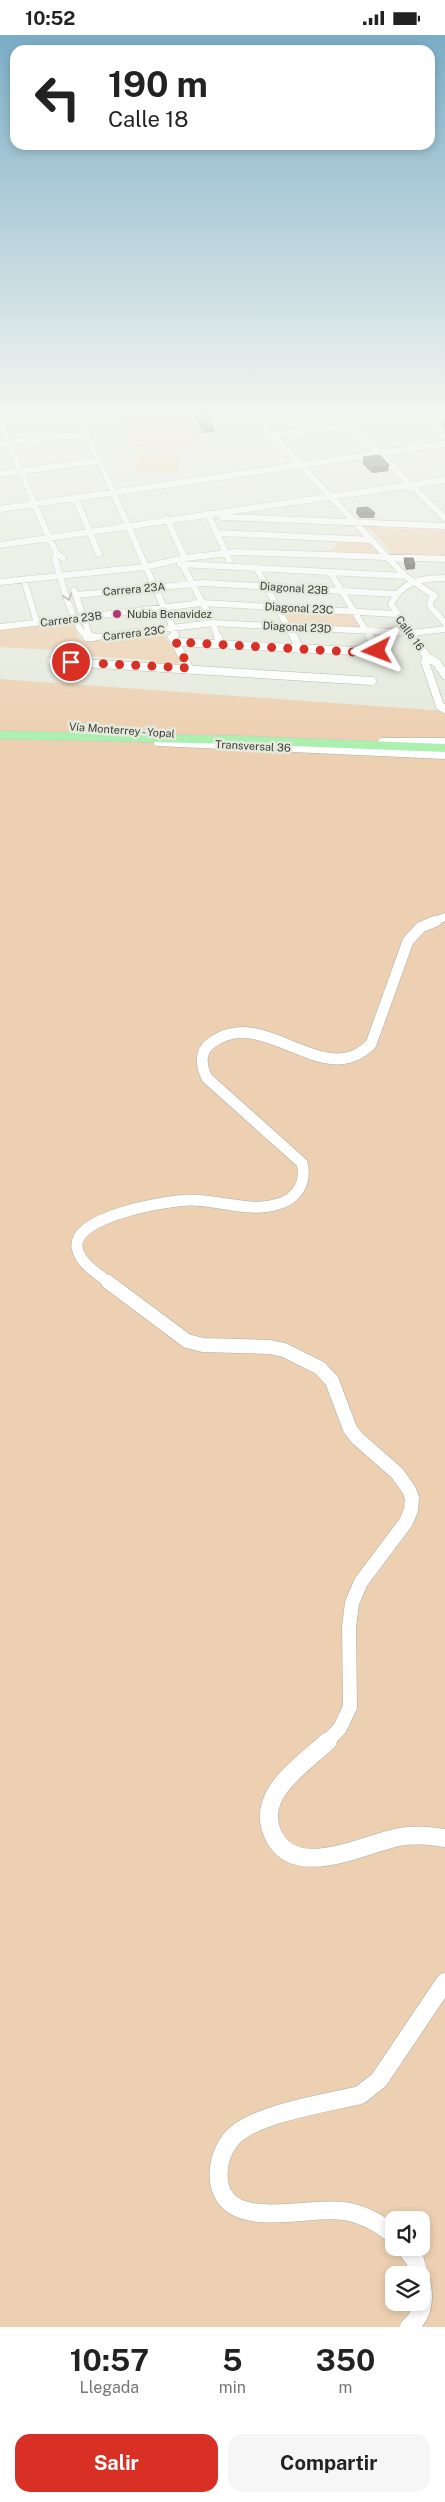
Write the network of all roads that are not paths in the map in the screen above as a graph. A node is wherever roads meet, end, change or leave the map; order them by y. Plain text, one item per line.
1 (43, 522) edge
2 (86, 522) edge
3 (124, 522) edge
4 (150, 522) edge
5 (168, 522) edge
6 (213, 522) edge
7 (324, 522) edge
8 (358, 524) junction
9 (126, 526) junction
10 (445, 526) edge
11 (90, 532) junction
12 (219, 533) junction
13 (49, 538) junction
14 (372, 540) junction
15 (0, 545) edge
16 (227, 553) junction
17 (99, 554) dead end
18 (390, 558) junction
19 (445, 559) edge
20 (183, 561) junction
21 (232, 566) junction
22 (144, 567) junction
23 (256, 567) junction
24 (330, 572) junction
25 (65, 575) junction
26 (405, 576) junction
27 (445, 578) edge
28 (24, 579) junction
29 (412, 581) junction
30 (0, 582) edge
31 (192, 584) junction
32 (265, 586) junction
33 (153, 588) junction
34 (340, 592) junction
35 (395, 594) junction
36 (76, 595) junction
37 (445, 595) edge
38 (435, 596) junction
39 (202, 603) junction
40 (278, 606) junction
41 (162, 609) junction
42 (355, 611) junction
43 (396, 614) junction
44 (84, 617) junction
45 (75, 618) junction
46 (37, 623) junction
47 (213, 623) junction
48 (445, 623) edge
49 (0, 627) edge
50 (290, 627) junction
51 (171, 628) junction
52 (445, 629) edge
53 (367, 631) junction
54 (412, 633) junction
55 (86, 636) junction
56 (175, 641) junction
57 (220, 644) junction
58 (300, 649) junction
59 (427, 657) junction
60 (51, 661) dead end
61 (189, 668) junction
62 (445, 675) edge
63 (372, 681) dead end
64 (435, 687) junction
65 (445, 687) edge
66 (443, 708) edge
67 (0, 723) edge
68 (0, 735) edge
69 (62, 737) junction
70 (243, 740) junction
71 (311, 742) junction
72 (445, 742) edge
73 (445, 748) edge
74 (445, 755) edge
75 (445, 917) edge
76 (445, 1838) edge
77 (445, 1982) edge
78 (385, 2228) edge
79 (421, 2311) edge
80 (409, 2327) edge

1 - 13 street
2 - 11 street
3 - 9 street
4 - 9 street
5 - 20 street
6 - 12 street
7 - 8 street
8 - 10 street
8 - 14 street
9 - 11 street
9 - 22 street
11 - 13 street
11 - 17 street
12 - 14 street
12 - 16 street
13 - 15 street
13 - 25 street
14 - 18 street
16 - 18 street
16 - 20 street
16 - 21 street
18 - 19 street
18 - 26 street
20 - 21 street
20 - 22 street
20 - 31 street
21 - 23 street
22 - 25 street
22 - 33 street
23 - 24 street
23 - 32 street
24 - 26 street
24 - 34 street
25 - 28 street
25 - 36 street
25 -> 45 street
26 - 29 street
27 - 29 street
28 - 30 street
28 - 46 street
29 - 35 street
29 - 38 street
31 - 32 street, Diagonal 23B
31 - 33 street, Carrera 23A
31 - 39 street
32 - 34 street, Diagonal 23B
32 - 40 street
33 - 36 street, Carrera 23A
33 - 41 street
34 - 35 street, Diagonal 23B
34 - 42 street
35 - 43 street, Calle 16
36 - 44 street
37 - 38 street
38 - 48 street
39 - 40 street, Diagonal 23C
39 - 41 street, Carrera 23B
39 - 47 street
40 - 42 street, Diagonal 23C
40 - 50 street
41 - 44 street, Carrera 23B
41 - 51 street
42 - 43 street, Diagonal 23C
42 - 53 street
43 - 54 street, Calle 16
44 - 45 street, Carrera 23B
44 - 55 street
45 - 46 street, Carrera 23B
45 - 55 street
46 - 49 street, Carrera 23B
47 - 50 street, Diagonal 23D
47 - 51 street, Carrera 23C
47 - 57 street
50 - 53 street, Diagonal 23D
50 - 58 street
51 - 55 street, Carrera 23C
51 - 56 street
52 - 54 street, Diagonal 23D
53 - 54 street, Diagonal 23D
53 - 58 street
54 - 59 street, Calle 16
56 - 57 street
56 - 61 street
57 - 58 street
59 - 62 street, Calle 16
59 - 64 street
60 - 61 street
61 - 63 street
64 - 65 street
64 - 66 street
67 - 70 highway, Vía Monterrey - Yopal
68 - 69 highway, Vía Monterrey - Yopal
69 - 70 highway, Vía Monterrey - Yopal
69 - 74 street, Transversal 36
70 - 71 highway, Vía Monterrey - Yopal
71 - 72 street
71 - 73 highway, Vía Monterrey - Yopal
75 - 76 street
77 - 78 street
79 - 80 street

